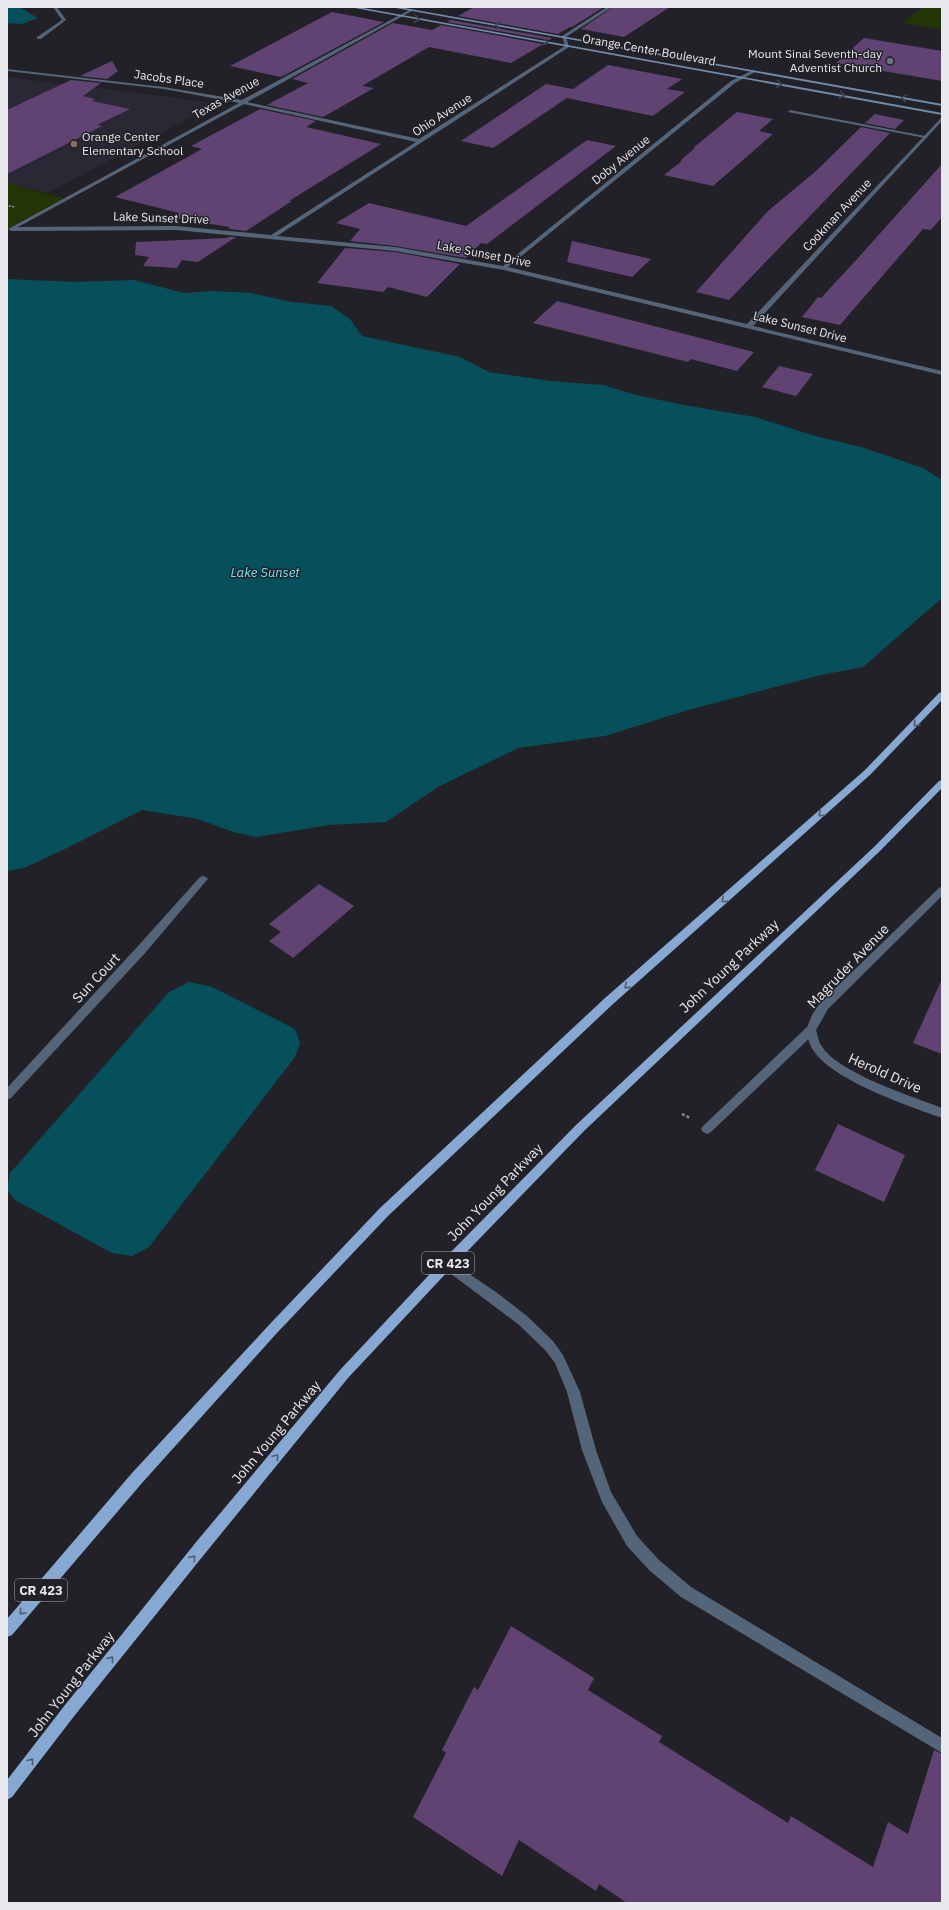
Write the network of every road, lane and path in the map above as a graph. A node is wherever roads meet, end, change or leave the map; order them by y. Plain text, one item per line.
1 (55, 7) edge
2 (351, 7) edge
3 (392, 7) edge
4 (610, 7) edge
5 (411, 10) junction
6 (400, 16) junction
7 (564, 37) junction
8 (39, 38) dead end
9 (567, 46) junction
10 (7, 70) edge
11 (753, 71) junction
12 (743, 77) junction
13 (242, 101) junction
14 (942, 105) edge
15 (790, 111) dead end
16 (942, 114) edge
17 (942, 118) edge
18 (925, 137) junction
19 (420, 141) junction
20 (11, 229) joint
21 (273, 236) junction
22 (504, 268) junction
23 (749, 326) junction
24 (942, 373) edge
25 (942, 695) edge
26 (942, 783) edge
27 (203, 879) dead end
28 (942, 890) edge
29 (811, 1030) junction
30 (7, 1095) edge
31 (942, 1113) edge
32 (707, 1129) dead end
33 (447, 1264) junction
34 (7, 1630) edge
35 (942, 1746) edge
36 (7, 1792) edge

1 - 8 street
2 - 6 street, Orange Center Boulevard
3 - 5 street, Orange Center Boulevard
4 - 7 street
5 - 6 street, Texas Avenue
7 -> 5 street, Orange Center Boulevard
6 -> 9 street, Orange Center Boulevard
6 - 13 street, Texas Avenue
7 - 9 street
7 - 11 street, Orange Center Boulevard
9 - 12 street, Orange Center Boulevard
9 - 19 street, Ohio Avenue
10 - 13 street, Jacobs Place
11 - 12 street, Doby Avenue
14 -> 11 street, Orange Center Boulevard
12 -> 16 street, Orange Center Boulevard
12 - 22 street, Doby Avenue
13 - 19 street, Jacobs Place
13 - 20 street, Texas Avenue
15 - 18 street
17 - 18 street, Cookman Avenue
18 - 23 street, Cookman Avenue
19 - 21 street, Ohio Avenue
20 - 21 street, Lake Sunset Drive
21 - 22 street, Lake Sunset Drive
22 - 23 street, Lake Sunset Drive
23 - 24 street, Lake Sunset Drive
25 -> 34 main road, CR 423
26 - 33 main road, John Young Parkway / CR 423
27 - 30 street, Sun Court
28 - 29 street, Magruder Avenue
29 - 31 street, Herold Drive
29 - 32 street, Magruder Avenue
33 - 35 street
36 -> 33 main road, John Young Parkway / CR 423

